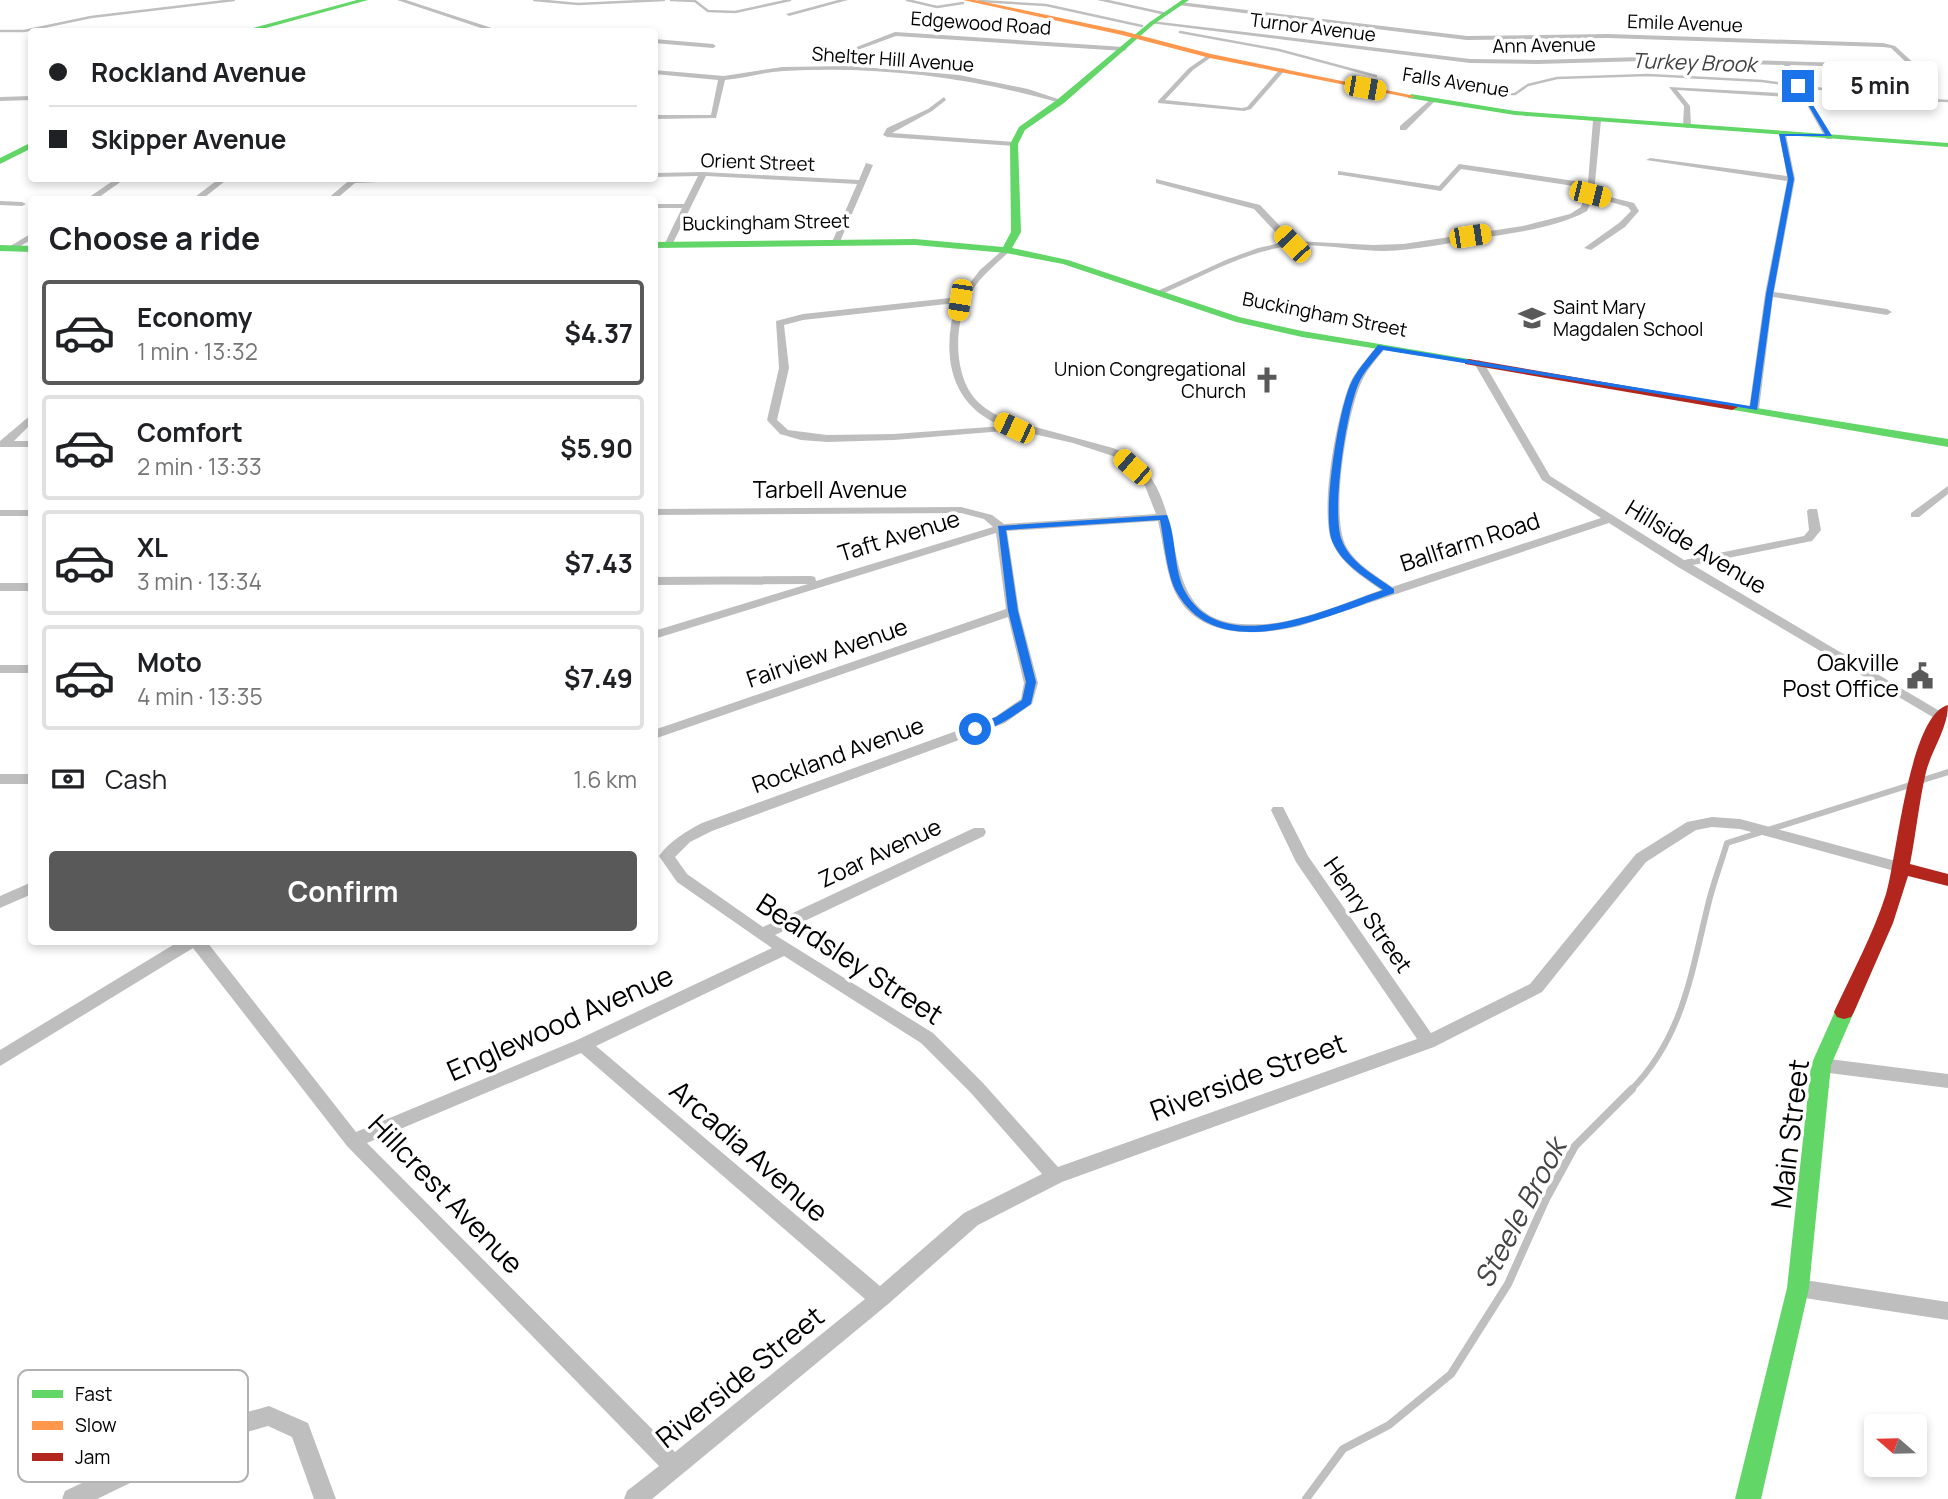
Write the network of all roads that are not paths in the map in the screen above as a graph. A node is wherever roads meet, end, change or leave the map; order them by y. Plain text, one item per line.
1 (365, 0) edge
2 (400, 0) edge
3 (845, 0) edge
4 (966, 0) edge
5 (1101, 0) edge
6 (1183, 2) edge
7 (789, 14) dead end
8 (1159, 18) junction
9 (254, 28) edge
10 (488, 28) edge
11 (658, 41) edge
12 (1130, 43) junction
13 (713, 46) dead end
14 (839, 55) dead end
15 (1210, 57) junction
16 (1470, 61) joint
17 (1787, 65) junction
18 (1912, 68) joint
19 (1283, 69) junction
20 (658, 72) edge
21 (722, 78) junction
22 (28, 89) edge
23 (1803, 96) junction
24 (17, 98) junction
25 (28, 98) edge
26 (0, 99) edge
27 (944, 99) dead end
28 (1433, 100) junction
29 (1061, 102) junction
30 (658, 117) edge
31 (1597, 120) junction
32 (1686, 127) junction
33 (1404, 128) dead end
34 (1782, 134) junction
35 (1829, 136) junction
36 (1014, 145) junction
37 (1948, 145) edge
38 (28, 146) edge
39 (1650, 160) dead end
40 (0, 161) edge
41 (869, 165) dead end
42 (1341, 173) dead end
43 (703, 174) junction
44 (658, 175) edge
45 (1791, 179) junction
46 (1159, 181) dead end
47 (117, 182) edge
48 (220, 182) edge
49 (353, 182) edge
50 (861, 182) junction
51 (1590, 190) junction
52 (95, 196) edge
53 (201, 196) edge
54 (335, 196) edge
55 (0, 203) edge
56 (22, 204) dead end
57 (658, 206) edge
58 (688, 206) junction
59 (28, 238) edge
60 (836, 242) junction
61 (1292, 244) junction
62 (661, 245) edge
63 (6, 248) edge
64 (1588, 248) dead end
65 (28, 249) edge
66 (1006, 250) junction
67 (1157, 293) junction
68 (1769, 294) junction
69 (960, 300) junction
70 (1887, 312) dead end
71 (1381, 347) junction
72 (1479, 363) junction
73 (1754, 409) junction
74 (28, 421) edge
75 (1014, 428) junction
76 (28, 443) edge
77 (1948, 443) edge
78 (2, 444) edge
79 (1948, 489) edge
80 (1813, 511) dead end
81 (658, 512) edge
82 (0, 513) edge
83 (28, 513) edge
84 (1915, 515) dead end
85 (1164, 517) junction
86 (1608, 519) junction
87 (1001, 528) junction
88 (1682, 564) junction
89 (658, 580) edge
90 (827, 580) junction
91 (0, 587) edge
92 (28, 587) edge
93 (1390, 591) junction
94 (1013, 611) junction
95 (658, 634) edge
96 (0, 669) edge
97 (28, 669) edge
98 (1945, 713) edge
99 (658, 734) edge
100 (0, 779) edge
101 (28, 779) edge
102 (1278, 810) dead end
103 (979, 832) dead end
104 (667, 856) joint
105 (1902, 867) junction
106 (1948, 880) edge
107 (28, 889) edge
108 (0, 902) edge
109 (762, 934) junction
110 (185, 945) edge
111 (200, 945) edge
112 (786, 948) junction
113 (1428, 1042) junction
114 (583, 1045) junction
115 (0, 1059) edge
116 (1821, 1065) junction
117 (1948, 1081) edge
118 (353, 1141) junction
119 (1055, 1176) junction
120 (1798, 1288) junction
121 (880, 1299) junction
122 (1948, 1311) edge
123 (248, 1422) edge
124 (675, 1467) junction
125 (108, 1482) edge
126 (73, 1499) edge
127 (325, 1499) edge
128 (635, 1499) edge
129 (1748, 1499) edge

1 - 9 main road
2 - 10 street
3 - 7 street
4 - 12 main road, Falls Avenue
5 - 8 street, Turnor Avenue
6 - 8 main road
6 - 18 street, Emile Avenue
8 - 12 main road
8 - 16 street, Turnor Avenue
11 - 13 street
12 - 14 street, Edgewood Road
12 - 15 main road, Falls Avenue
12 - 29 main road
15 - 19 main road, Falls Avenue
15 - 19 street
16 - 17 street, Ann Avenue
17 - 18 street, Ann Avenue
17 - 23 street
19 - 28 main road, Falls Avenue
20 - 21 street, Shelter Hill Avenue
21 - 29 street, Shelter Hill Avenue
21 - 30 street
22 - 24 street
23 - 32 street
23 - 35 street
24 - 25 street
24 - 26 street
27 - 36 street
28 - 31 main road, Falls Avenue
28 - 33 street
29 - 36 main road
31 - 32 main road, Falls Avenue
31 - 51 street
32 - 34 main road, Falls Avenue
34 - 35 main road, Falls Avenue
34 - 45 street
35 - 37 main road, Falls Avenue
36 - 66 main road
38 - 40 main road
39 - 45 street
41 - 50 street
42 - 51 street
43 - 44 street, Orient Street
43 - 50 street, Orient Street
43 - 58 street
45 - 68 street
46 - 61 street
47 - 52 street
48 - 53 street
49 - 54 street
50 - 60 street
51 - 61 street
51 - 64 street
55 - 56 street
57 - 58 street
58 - 62 street
59 - 63 street
60 - 62 main road, Buckingham Street
60 - 66 main road, Buckingham Street
61 - 67 street
63 - 65 main road
66 - 67 main road, Buckingham Street
66 - 69 street
67 - 71 main road, Buckingham Street
68 - 70 street
68 - 73 street
69 - 75 street, Ballfarm Road
69 - 75 street
71 - 72 main road, Buckingham Street
71 - 93 street
72 - 73 main road, Buckingham Street
72 - 86 street, Hillside Avenue
73 - 77 main road, Buckingham Street
74 - 78 street
75 - 85 street, Ballfarm Road
76 - 78 street
79 - 84 street
80 - 88 street
81 - 87 street, Tarbell Avenue
82 - 83 street
85 - 87 street, Taft Avenue
85 - 93 street, Ballfarm Road
86 - 88 street, Hillside Avenue
86 - 93 street, Ballfarm Road
87 - 90 street, Taft Avenue
87 - 94 street
88 - 98 street, Hillside Avenue
89 - 90 street
90 - 95 street, Taft Avenue
91 - 92 street
94 - 99 street, Fairview Avenue
94 - 104 street, Rockland Avenue
96 - 97 street
98 - 105 main road, Main Street
100 - 101 street
102 - 113 street, Henry Street
103 - 109 street, Zoar Avenue
104 - 109 street, Beardsley Street
105 - 106 main road
105 - 113 street, Riverside Street
105 - 116 main road, Main Street
107 - 108 street
109 - 112 street, Beardsley Street
110 - 115 street
111 - 118 street, Hillcrest Avenue
112 - 114 street, Englewood Avenue
112 - 119 street, Beardsley Street
113 - 119 street, Riverside Street
114 - 118 street, Englewood Avenue
114 - 121 street, Arcadia Avenue
116 - 117 street
116 - 120 main road, Main Street
118 - 124 street, Hillcrest Avenue
119 - 121 street, Riverside Street
120 - 122 street
120 - 129 main road, Main Street
121 - 124 street, Riverside Street
123 - 127 street
124 - 128 street, Riverside Street
125 - 126 street

